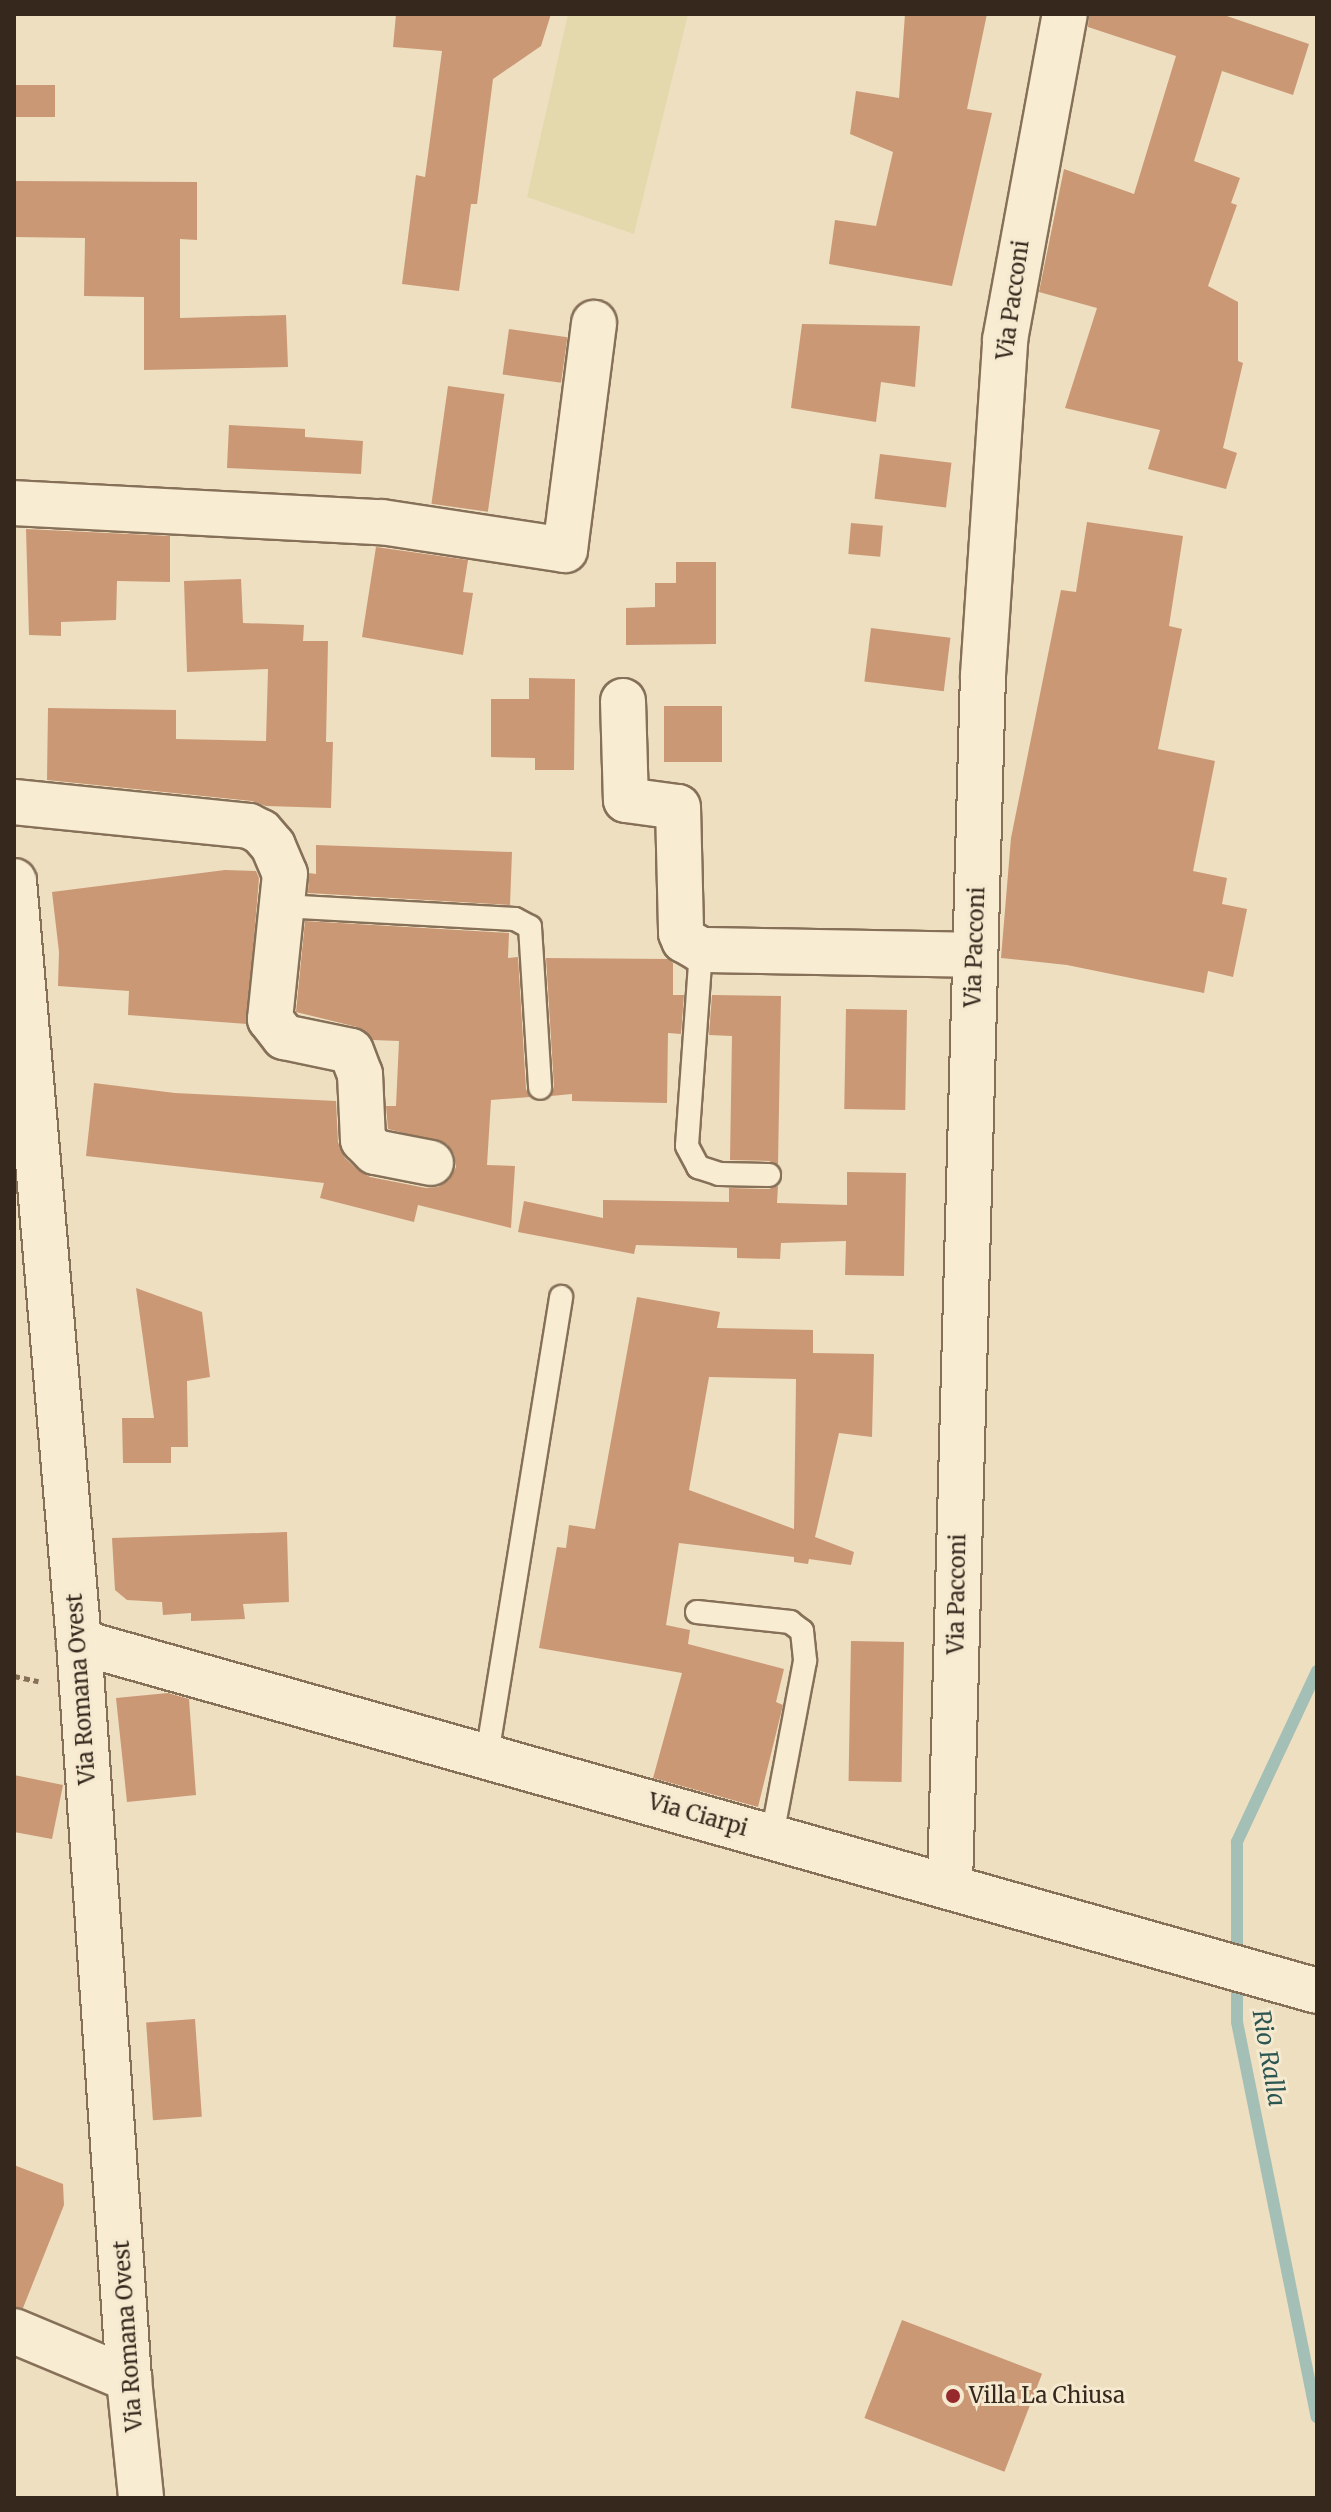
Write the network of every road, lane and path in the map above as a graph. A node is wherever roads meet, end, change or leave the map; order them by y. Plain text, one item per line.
1 (1065, 14) edge
2 (594, 323) dead end
3 (14, 503) edge
4 (623, 701) dead end
5 (14, 802) edge
6 (14, 881) edge
7 (282, 906) junction
8 (701, 950) junction
9 (975, 955) junction
10 (22, 1080) edge
11 (540, 1088) dead end
12 (431, 1163) dead end
13 (769, 1175) dead end
14 (561, 1297) dead end
15 (697, 1612) dead end
16 (79, 1642) junction
17 (487, 1755) junction
18 (772, 1836) junction
19 (950, 1885) junction
20 (1306, 1988) edge
21 (14, 2331) edge
22 (129, 2379) junction
23 (141, 2498) edge

1 - 9 street, Via Pacconi
2 - 3 street
4 - 8 street
5 - 7 street
6 - 10 street, Via Romana Ovest
7 - 11 lane
7 - 12 street
8 - 9 street
8 - 13 lane
9 - 19 street, Via Pacconi
10 - 16 street, Via Romana Ovest
14 - 17 lane
15 - 18 lane
16 - 17 street, Via Ciarpi
16 - 22 street, Via Romana Ovest
17 - 18 street, Via Ciarpi
18 - 19 street, Via Ciarpi
19 - 20 street, Via Ciarpi
21 - 22 street
22 - 23 street, Via Romana Ovest

